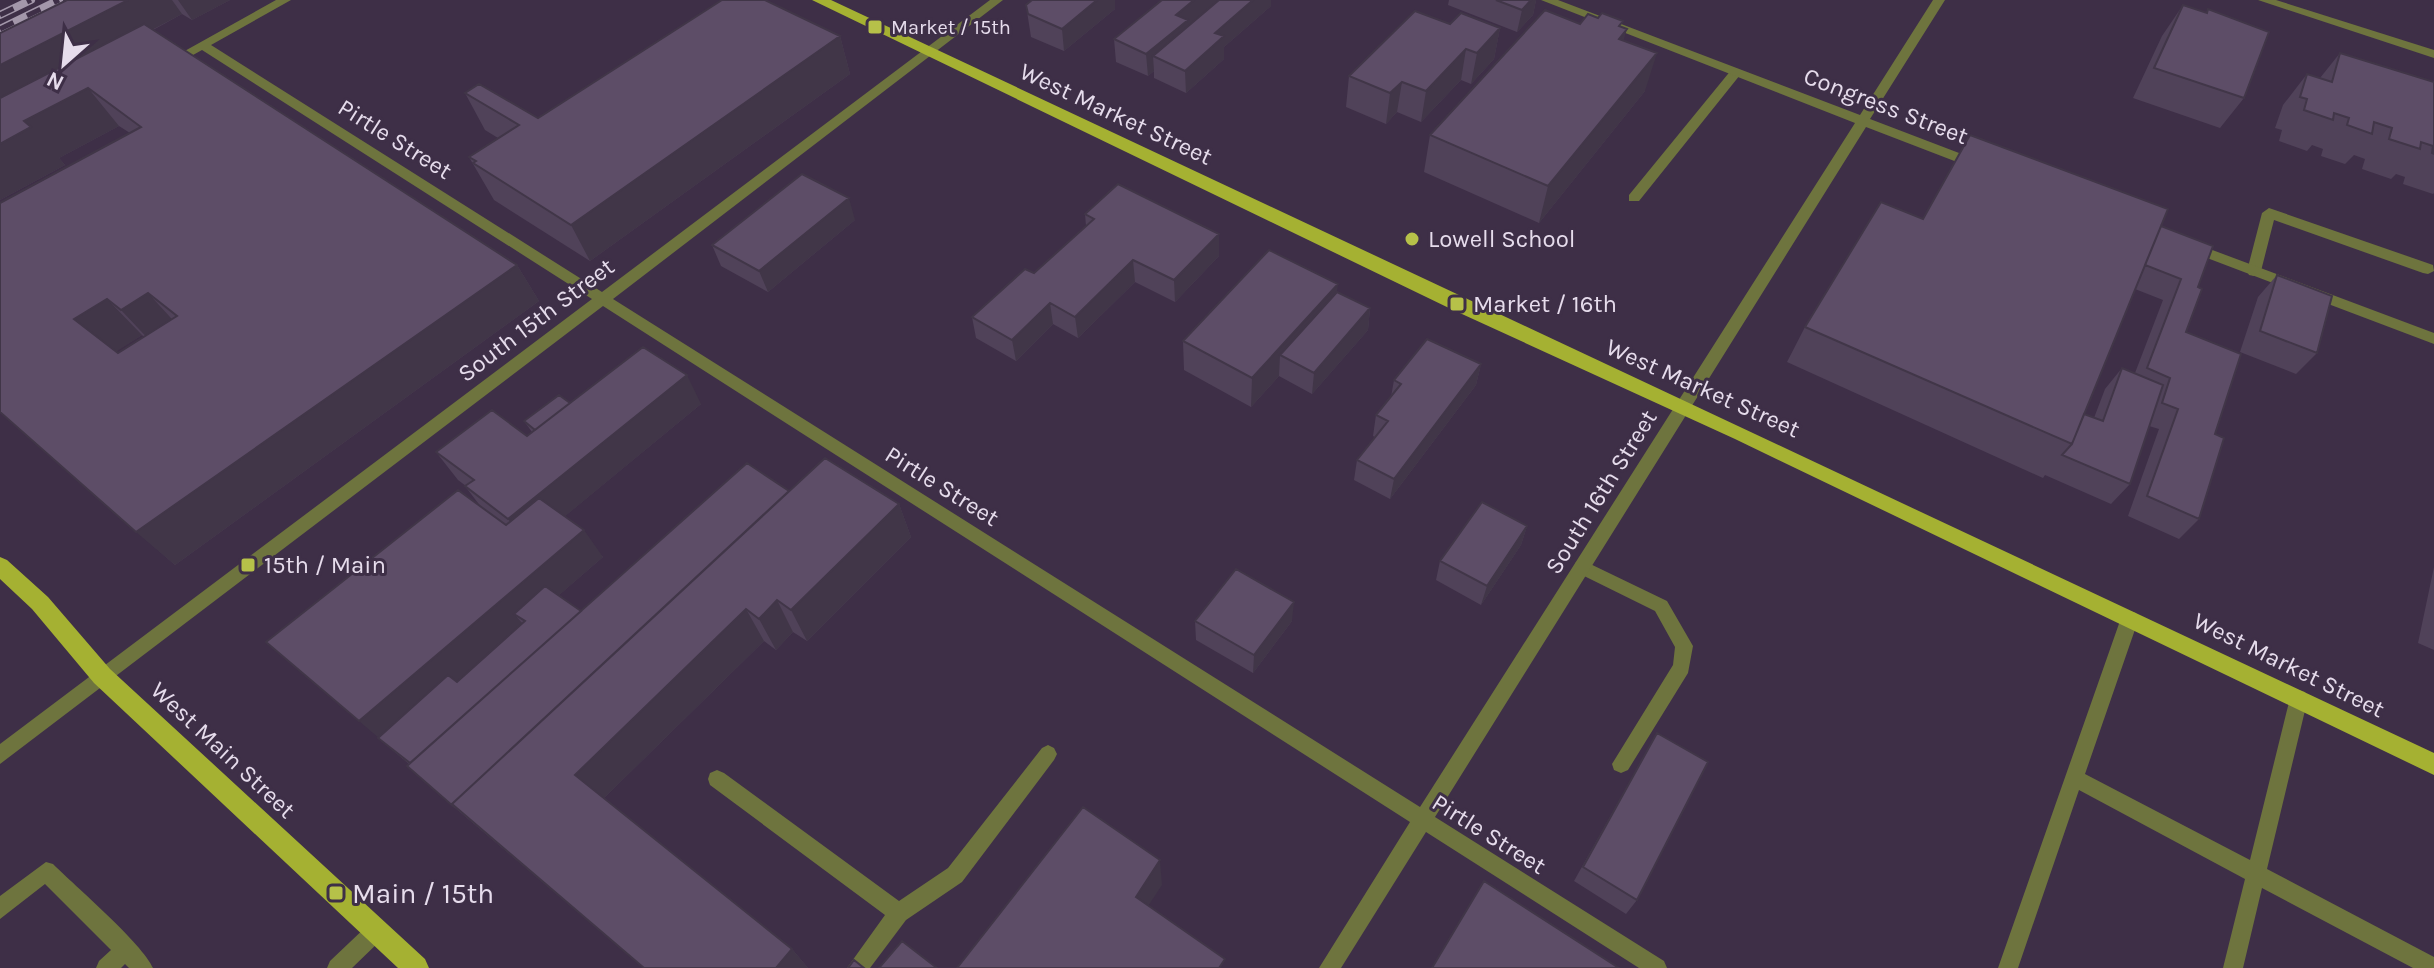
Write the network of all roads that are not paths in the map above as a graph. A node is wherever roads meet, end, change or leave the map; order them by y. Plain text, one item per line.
1 (285, 0) edge
2 (819, 0) edge
3 (997, 0) edge
4 (1547, 0) edge
5 (1939, 0) edge
6 (2264, 0) edge
7 (202, 45) junction
8 (927, 53) junction
9 (2434, 54) edge
10 (162, 67) edge
11 (1736, 72) junction
12 (1864, 121) junction
13 (1994, 171) edge
14 (1634, 198) dead end
15 (2181, 243) edge
16 (2428, 269) dead end
17 (2254, 271) junction
18 (603, 299) junction
19 (2434, 339) edge
20 (1683, 407) junction
21 (0, 566) edge
22 (1582, 567) junction
23 (2130, 618) junction
24 (102, 676) junction
25 (2299, 698) junction
26 (1048, 754) dead end
27 (0, 755) edge
28 (1621, 764) dead end
29 (2434, 764) edge
30 (2074, 778) junction
31 (717, 779) dead end
32 (1422, 819) junction
33 (2257, 872) junction
34 (0, 909) edge
35 (899, 913) junction
36 (376, 931) junction
37 (126, 950) junction
38 (106, 968) edge
39 (143, 968) edge
40 (337, 968) edge
41 (416, 968) edge
42 (857, 968) edge
43 (1329, 968) edge
44 (1657, 968) edge
45 (2008, 968) edge
46 (2233, 968) edge
47 (2434, 968) edge

1 - 7 street
2 - 8 main road, West Market Street
3 - 8 street, South 15th Street
4 - 11 street, Congress Street
5 - 12 street, South 16th Street
6 - 9 street
7 - 10 street
7 - 18 street, Pirtle Street
8 - 18 street, South 15th Street
8 - 20 main road, West Market Street
11 - 12 street, Congress Street
11 - 14 street
12 - 13 street, Congress Street
12 - 20 street, South 16th Street
15 - 17 street
16 - 17 street
17 - 19 street
18 - 24 street, South 15th Street
18 - 32 street, Pirtle Street
20 - 22 street, South 16th Street
20 - 23 main road, West Market Street
21 - 24 main road, West Main Street
22 - 28 street
22 - 32 street, South 16th Street
23 - 25 main road, West Market Street
23 - 30 street
24 - 27 street, South 15th Street
24 - 36 main road, West Main Street
25 - 29 main road, West Market Street
25 - 33 street
26 - 35 street
30 - 33 street
30 - 45 street
31 - 35 street
32 - 43 street, South 16th Street
32 - 44 street, Pirtle Street
33 - 46 street
33 - 47 street
34 - 37 street
35 - 42 street
36 - 40 street
36 - 41 main road, West Main Street
37 - 38 street
37 - 39 street

